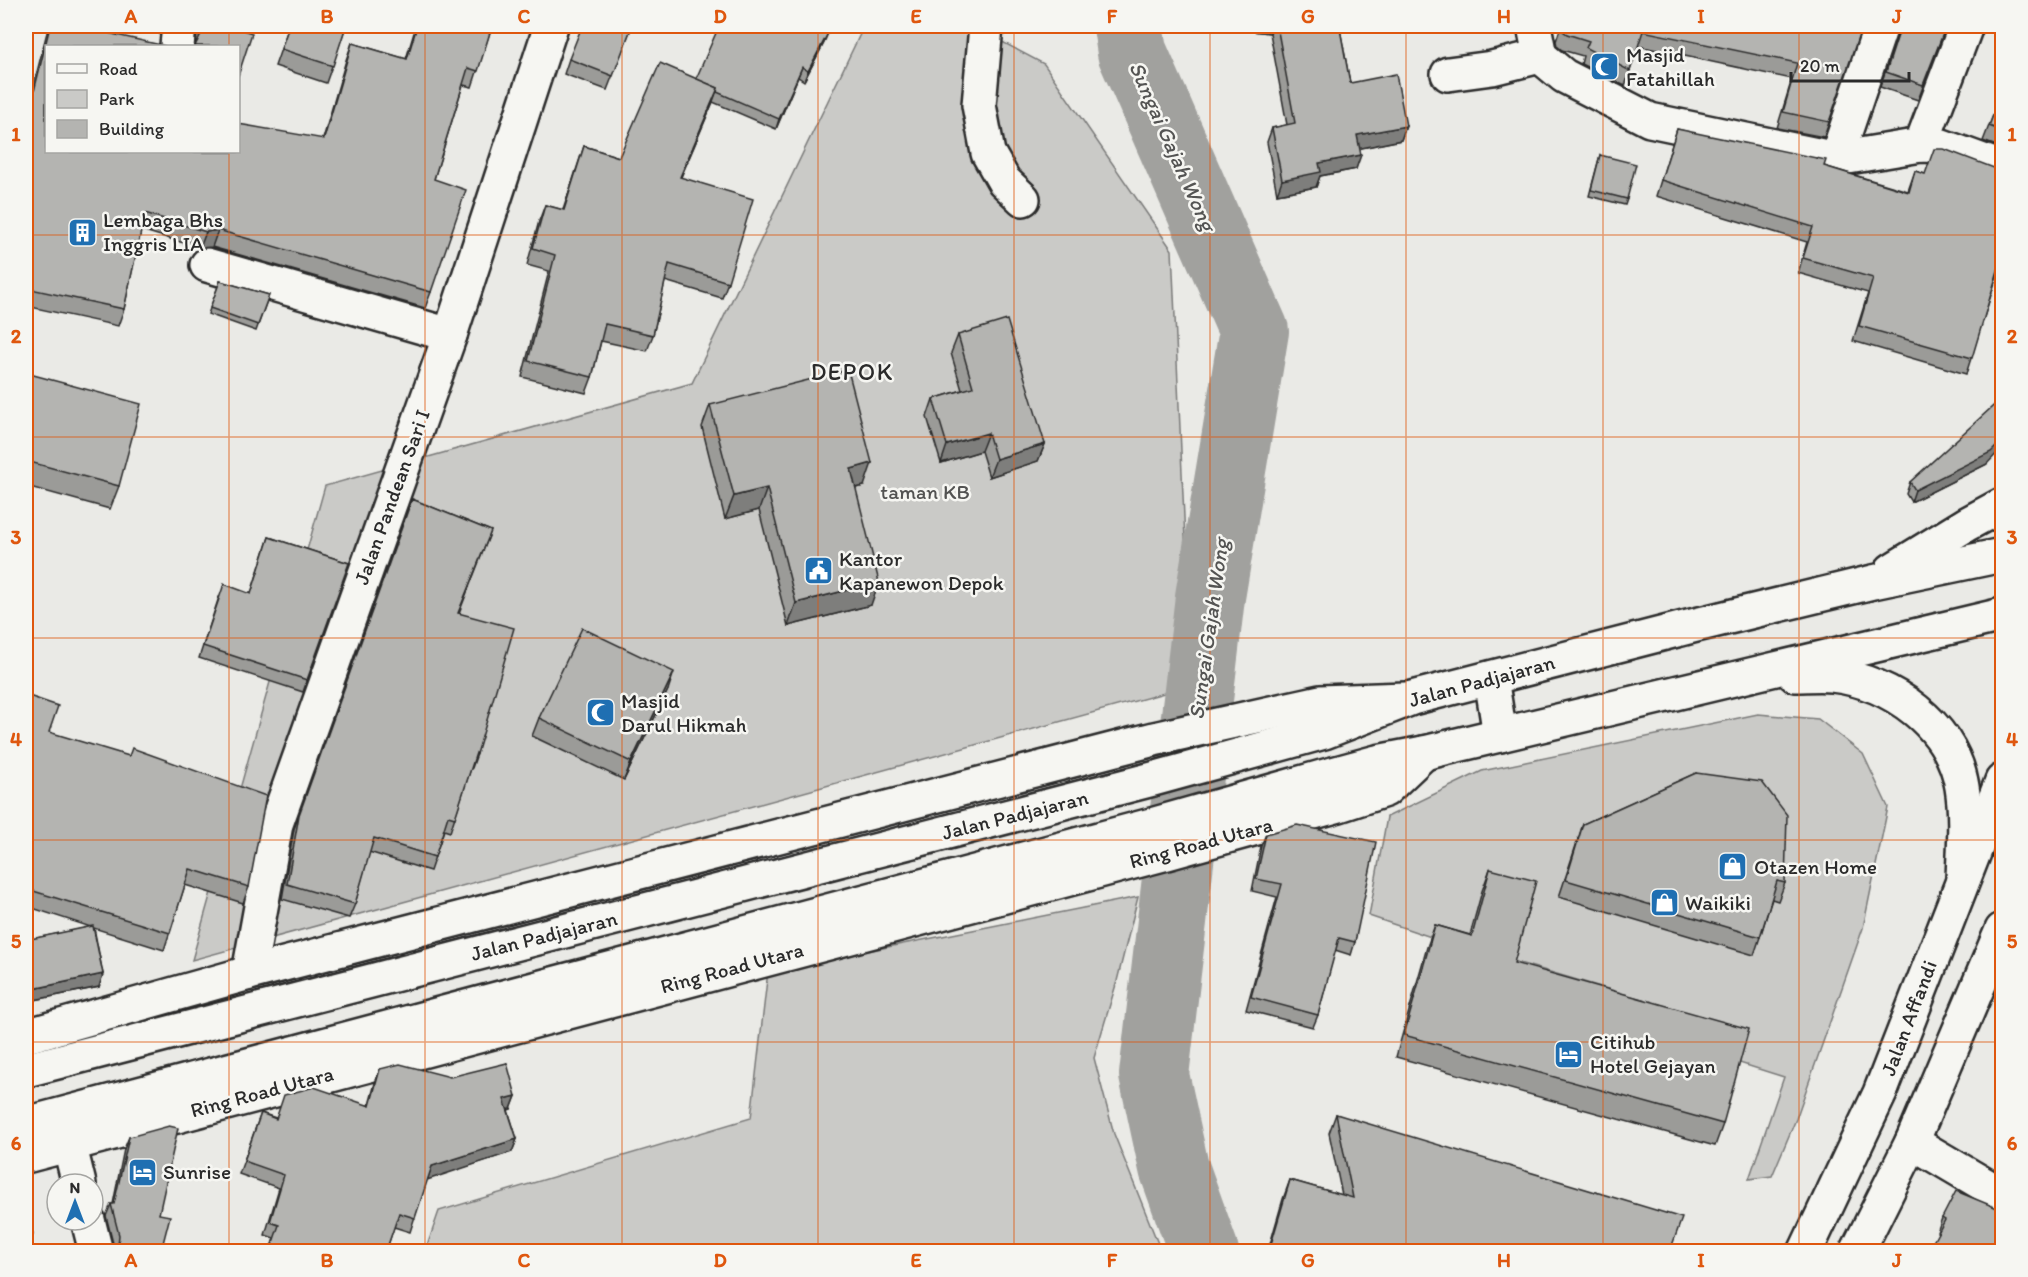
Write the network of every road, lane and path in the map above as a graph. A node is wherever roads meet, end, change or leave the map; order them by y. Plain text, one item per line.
1 (179, 26) edge
2 (551, 26) edge
3 (986, 26) edge
4 (1881, 26) edge
5 (1966, 26) edge
6 (1537, 41) edge
7 (177, 45) edge
8 (1448, 74) dead end
9 (1921, 145) junction
10 (1836, 159) junction
11 (2002, 168) edge
12 (1023, 199) dead end
13 (207, 265) dead end
14 (450, 335) junction
15 (2002, 505) edge
16 (2002, 555) edge
17 (1873, 582) junction
18 (2002, 615) edge
19 (1745, 675) junction
20 (1491, 678) junction
21 (1322, 717) junction
22 (1500, 735) junction
23 (1424, 753) junction
24 (2002, 781) edge
25 (1161, 838) junction
26 (1963, 879) junction
27 (2002, 930) edge
28 (249, 973) junction
29 (26, 1034) edge
30 (26, 1070) edge
31 (26, 1124) edge
32 (1912, 1142) junction
33 (69, 1143) junction
34 (26, 1156) edge
35 (76, 1172) edge
36 (2002, 1195) edge
37 (91, 1232) edge
38 (96, 1251) edge
39 (1805, 1251) edge
40 (1857, 1251) edge

1 - 7 main road
2 - 14 main road, Jalan Pandean Sari I
3 - 12 main road
4 - 10 main road
5 - 9 main road
6 - 8 main road
6 - 10 main road
9 - 10 main road
9 - 11 main road
13 - 14 main road
14 - 28 main road, Jalan Pandean Sari I
15 - 17 main road
16 - 17 main road, Jalan Padjajaran
17 - 20 main road, Jalan Padjajaran
18 - 19 main road, Jalan Padjajaran
19 - 22 main road, Jalan Padjajaran
19 - 26 main road
20 - 21 main road, Jalan Padjajaran
20 - 22 main road
21 - 28 main road
21 - 30 main road, Jalan Padjajaran
22 - 23 main road, Jalan Padjajaran
23 - 25 main road, Jalan Padjajaran
23 - 25 main road, Ring Road Utara
24 - 26 main road, Jalan Affandi
25 - 31 main road, Jalan Padjajaran
25 - 33 main road, Ring Road Utara
26 - 39 main road, Jalan Affandi
27 - 32 main road
28 - 29 main road
32 - 36 main road
32 - 40 main road
33 - 34 main road, Ring Road Utara
33 - 35 main road
37 - 38 main road

